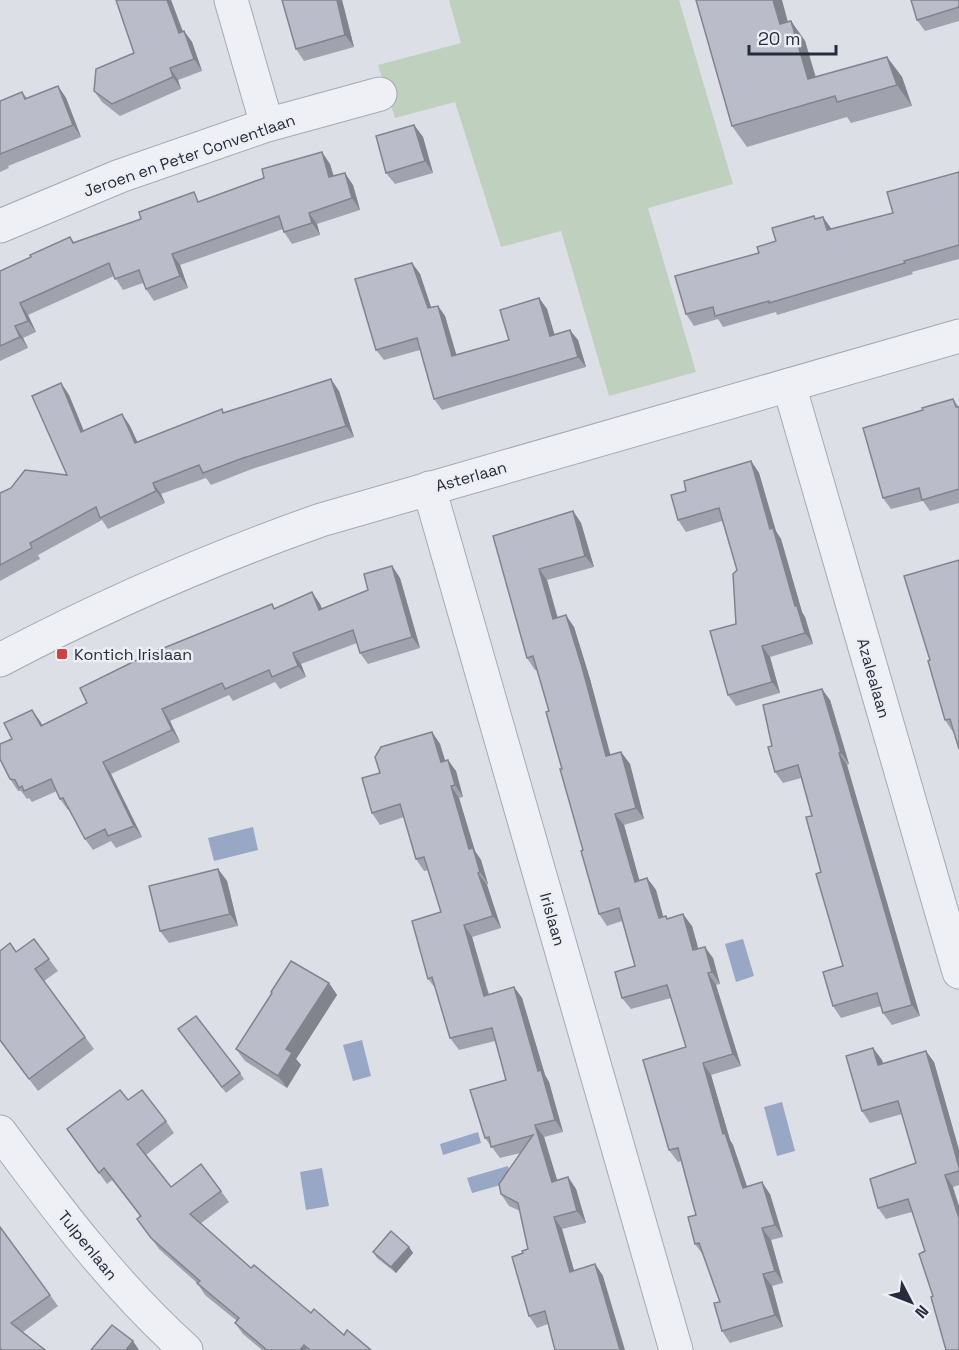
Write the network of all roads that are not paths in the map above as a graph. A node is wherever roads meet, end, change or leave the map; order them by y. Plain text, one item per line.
1 (231, 0) edge
2 (380, 94) dead end
3 (267, 125) junction
4 (0, 226) edge
5 (959, 336) edge
6 (789, 385) junction
7 (429, 488) junction
8 (0, 660) edge
9 (959, 972) edge
10 (0, 1132) edge
11 (186, 1350) edge
12 (676, 1350) edge

1 - 3 street
2 - 3 street, Jeroen en Peter Conventlaan
3 - 4 street, Jeroen en Peter Conventlaan
5 - 6 street, Asterlaan
6 - 7 street, Asterlaan
6 - 9 street, Azalealaan
7 - 8 street, Asterlaan
7 - 12 street, Irislaan
10 - 11 street, Tulpenlaan

